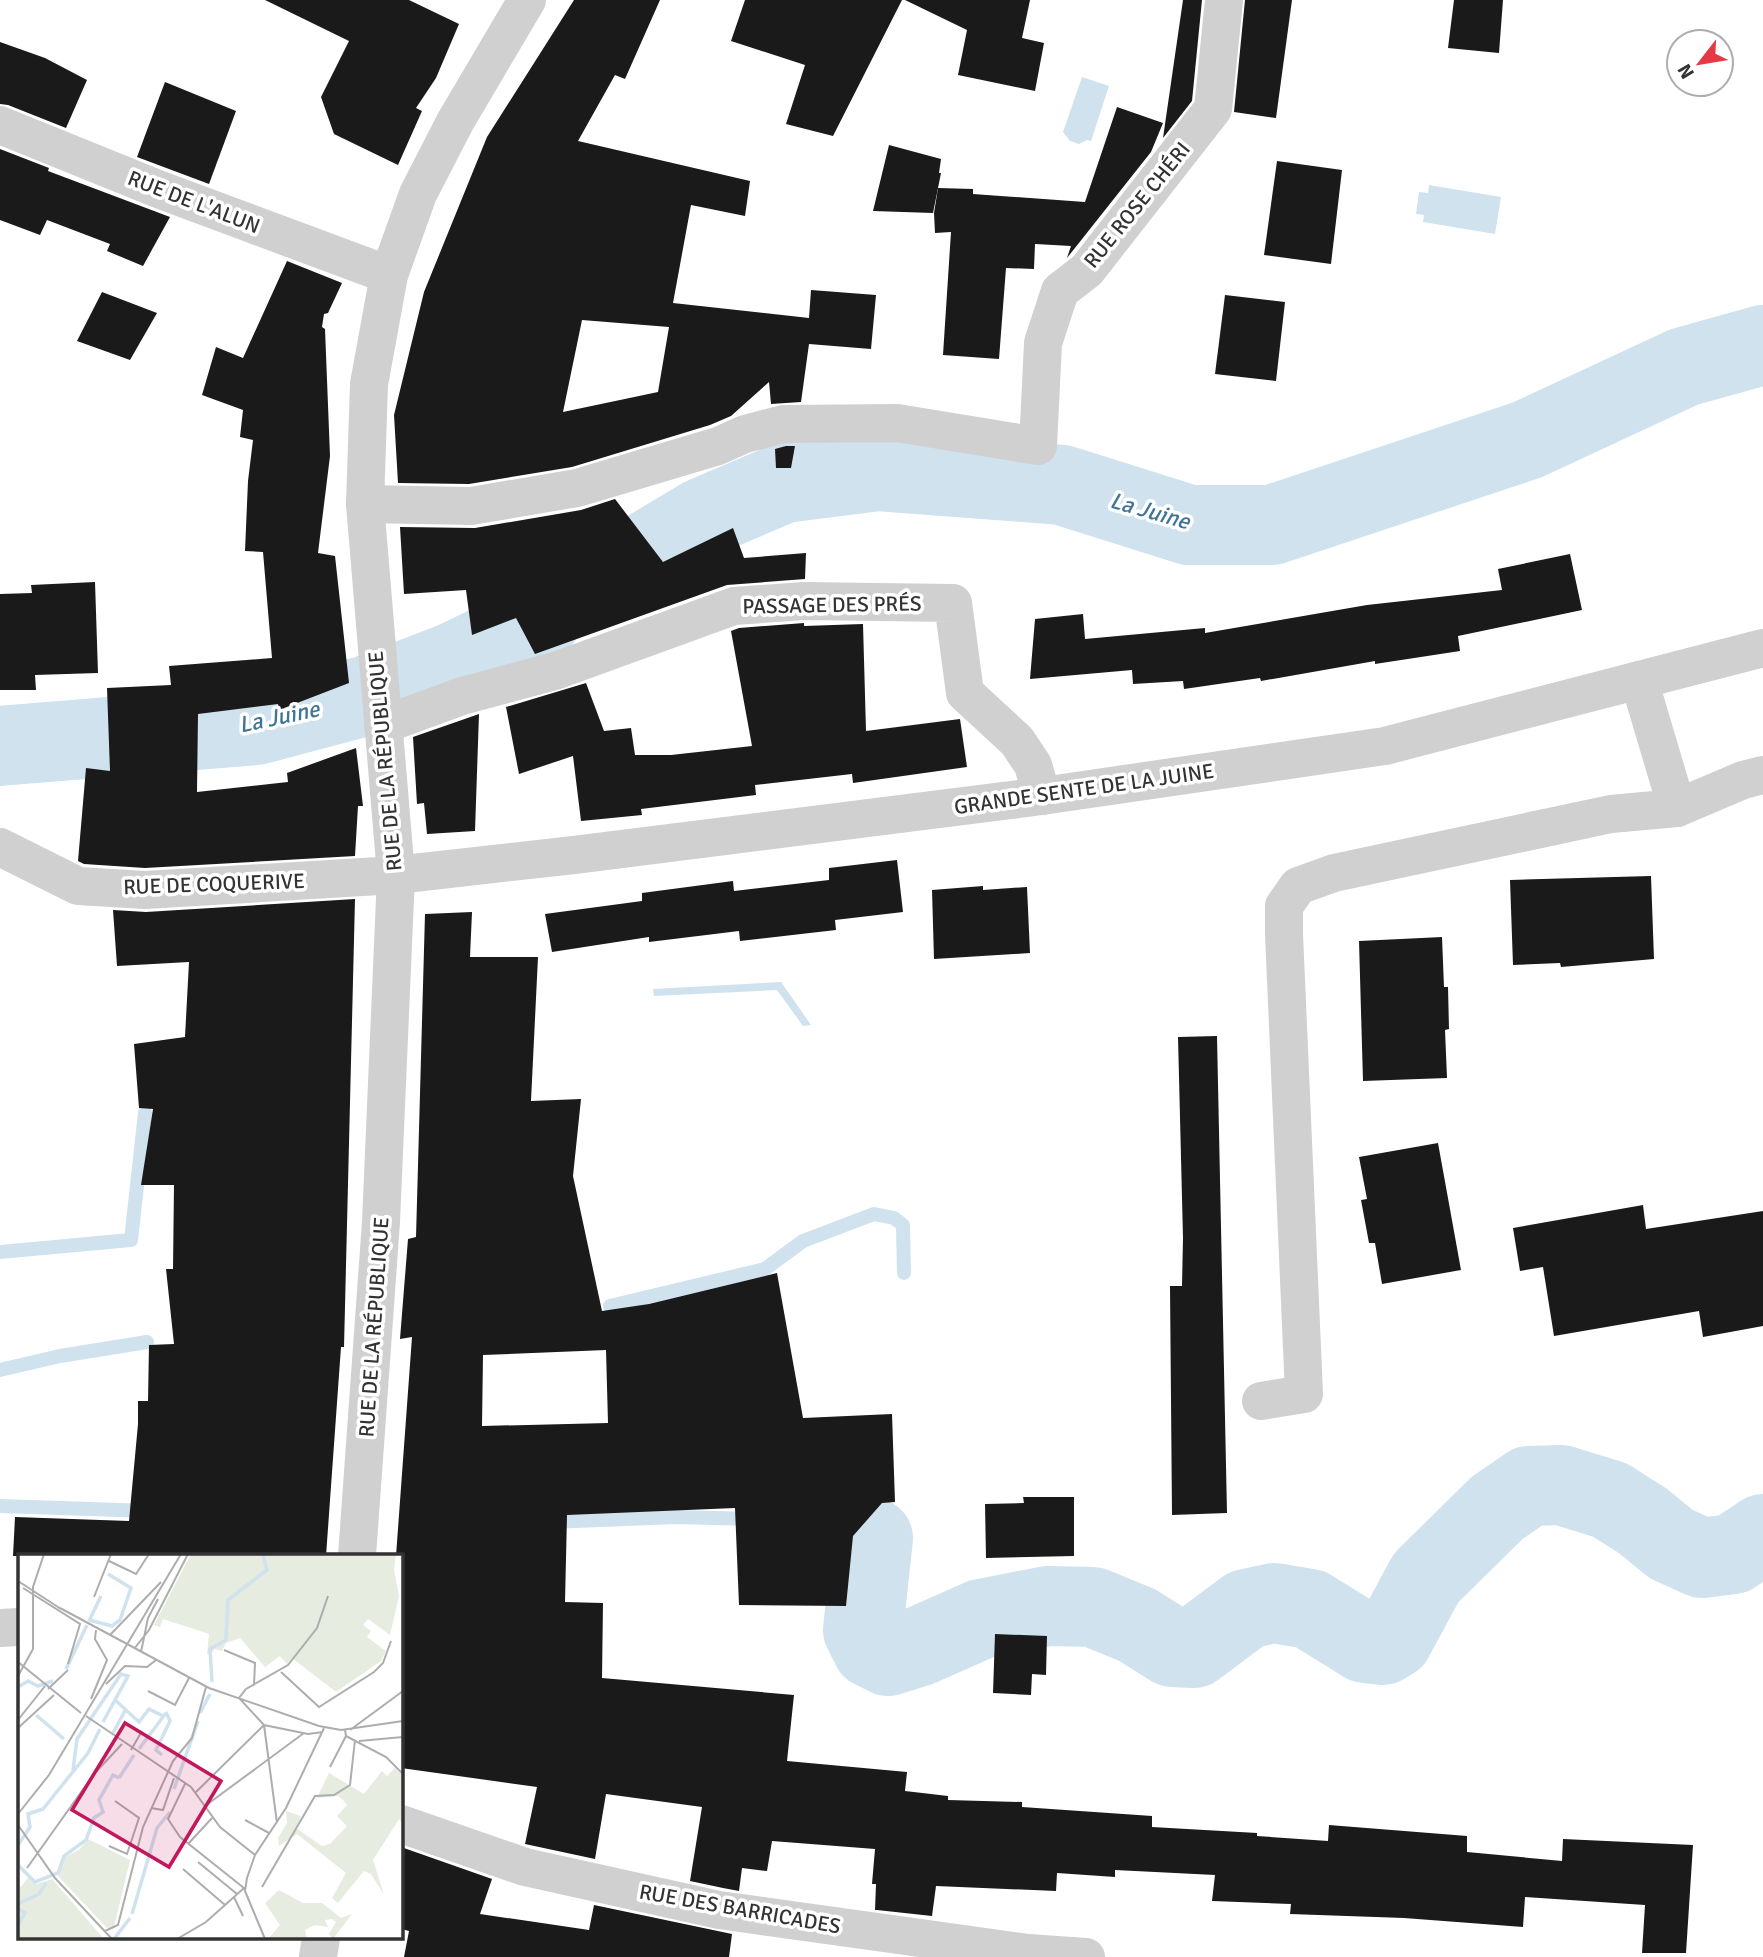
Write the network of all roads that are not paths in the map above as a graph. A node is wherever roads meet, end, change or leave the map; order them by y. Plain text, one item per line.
1 (1224, 0) edge
2 (518, 3) edge
3 (0, 125) edge
4 (389, 275) junction
5 (365, 504) junction
6 (1763, 648) edge
7 (1639, 680) junction
8 (383, 725) junction
9 (1763, 775) edge
10 (1042, 796) junction
11 (1677, 808) junction
12 (0, 847) edge
13 (396, 875) junction
14 (1261, 1401) dead end
15 (358, 1552) edge
16 (18, 1627) edge
17 (0, 1628) edge
18 (402, 1824) edge
19 (1086, 1957) edge

1 - 5 street, RUE ROSE CHÉRI
2 - 4 street, RUE DE LA RÉPUBLIQUE
3 - 4 street, RUE DE L'ALUN
4 - 5 street, RUE DE LA RÉPUBLIQUE
5 - 8 street, RUE DE LA RÉPUBLIQUE
6 - 7 street, GRANDE SENTE DE LA JUINE
7 - 10 street, GRANDE SENTE DE LA JUINE
7 - 11 street
8 - 10 street, PASSAGE DES PRÉS
8 - 13 street, RUE DE LA RÉPUBLIQUE
9 - 11 street
10 - 13 street, GRANDE SENTE DE LA JUINE
11 - 14 street
12 - 13 street, RUE DE COQUERIVE
13 - 15 street, RUE DE LA RÉPUBLIQUE
16 - 17 street
18 - 19 street, RUE DES BARRICADES

